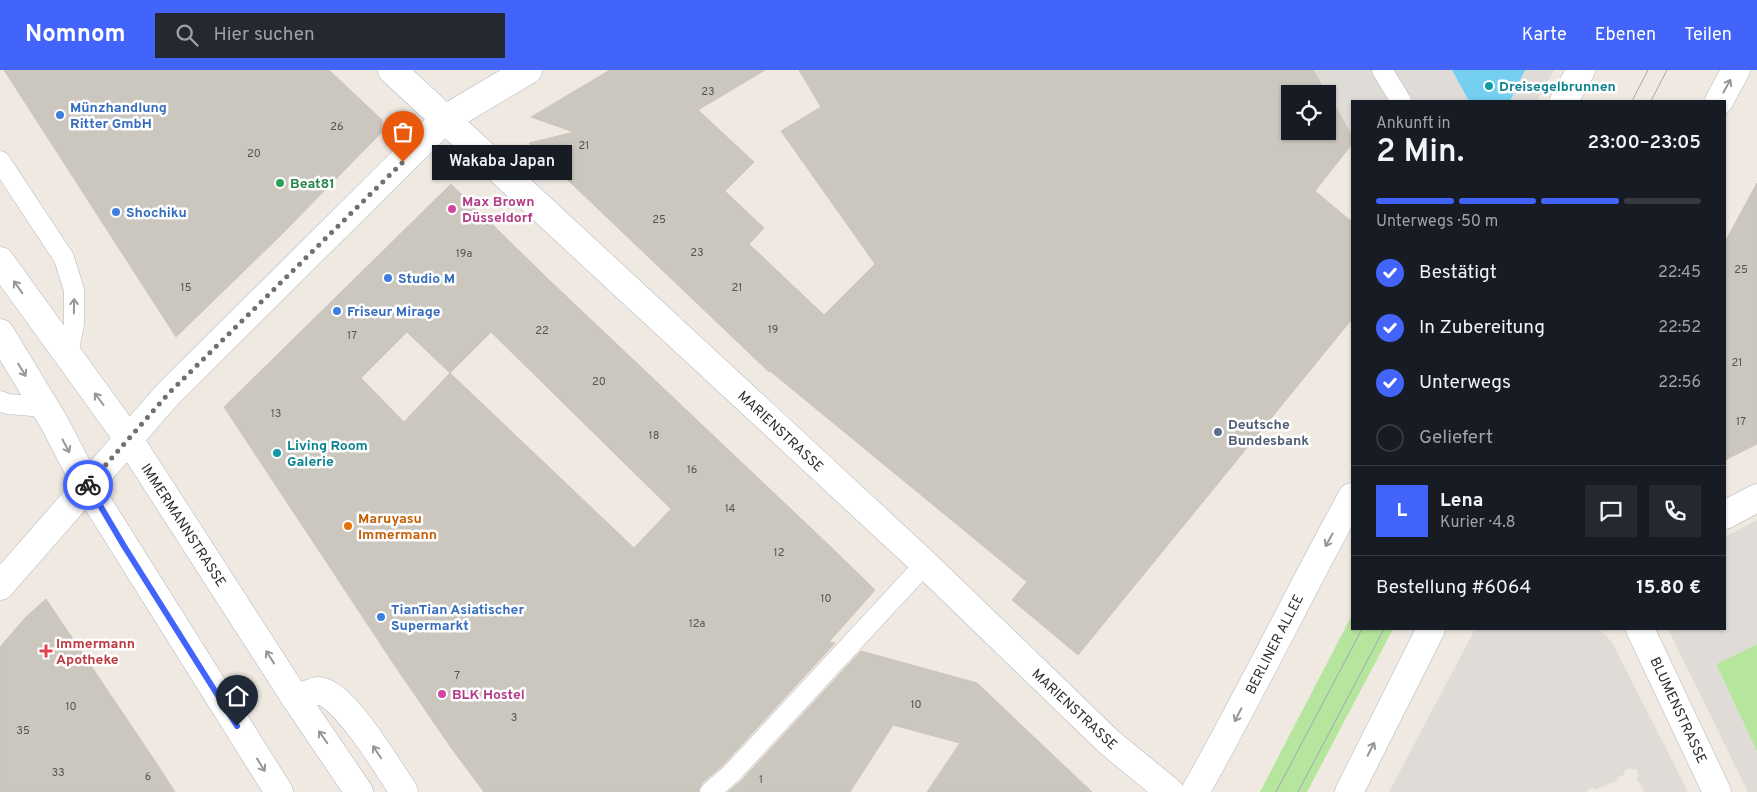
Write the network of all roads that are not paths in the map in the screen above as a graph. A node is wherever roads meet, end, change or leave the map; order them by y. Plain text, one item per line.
1 (392, 70) edge
2 (528, 70) edge
3 (1382, 70) edge
4 (1581, 70) edge
5 (1736, 70) edge
6 (1400, 100) edge
7 (1565, 100) edge
8 (1720, 100) edge
9 (444, 120) junction
10 (0, 162) edge
11 (0, 260) edge
12 (0, 333) edge
13 (68, 354) junction
14 (0, 401) edge
15 (44, 407) junction
16 (128, 438) junction
17 (87, 486) junction
18 (1757, 498) edge
19 (1351, 499) edge
20 (1726, 514) edge
21 (925, 564) junction
22 (0, 586) edge
23 (1430, 630) edge
24 (1640, 630) edge
25 (296, 699) junction
26 (279, 792) edge
27 (359, 792) edge
28 (404, 792) edge
29 (710, 792) edge
30 (1170, 792) edge
31 (1195, 792) edge
32 (1349, 792) edge
33 (1717, 792) edge

1 - 9 street, MARIENSTRASSE
2 - 9 street
3 - 6 lane
4 - 7 street
8 -> 5 street
9 - 16 street
9 - 21 street, MARIENSTRASSE
13 -> 10 lane
13 -> 11 street, IMMERMANNSTRASSE
12 -> 15 street
16 -> 13 street, IMMERMANNSTRASSE
14 - 15 lane
15 -> 17 street
16 - 17 street
25 -> 16 street, IMMERMANNSTRASSE
17 - 22 street
17 -> 26 street
18 - 20 street
19 -> 31 street, BERLINER ALLEE
21 - 29 lane
21 - 30 street, MARIENSTRASSE
32 -> 23 street
24 - 33 street, BLUMENSTRASSE
27 -> 25 street, IMMERMANNSTRASSE
28 -> 25 street

